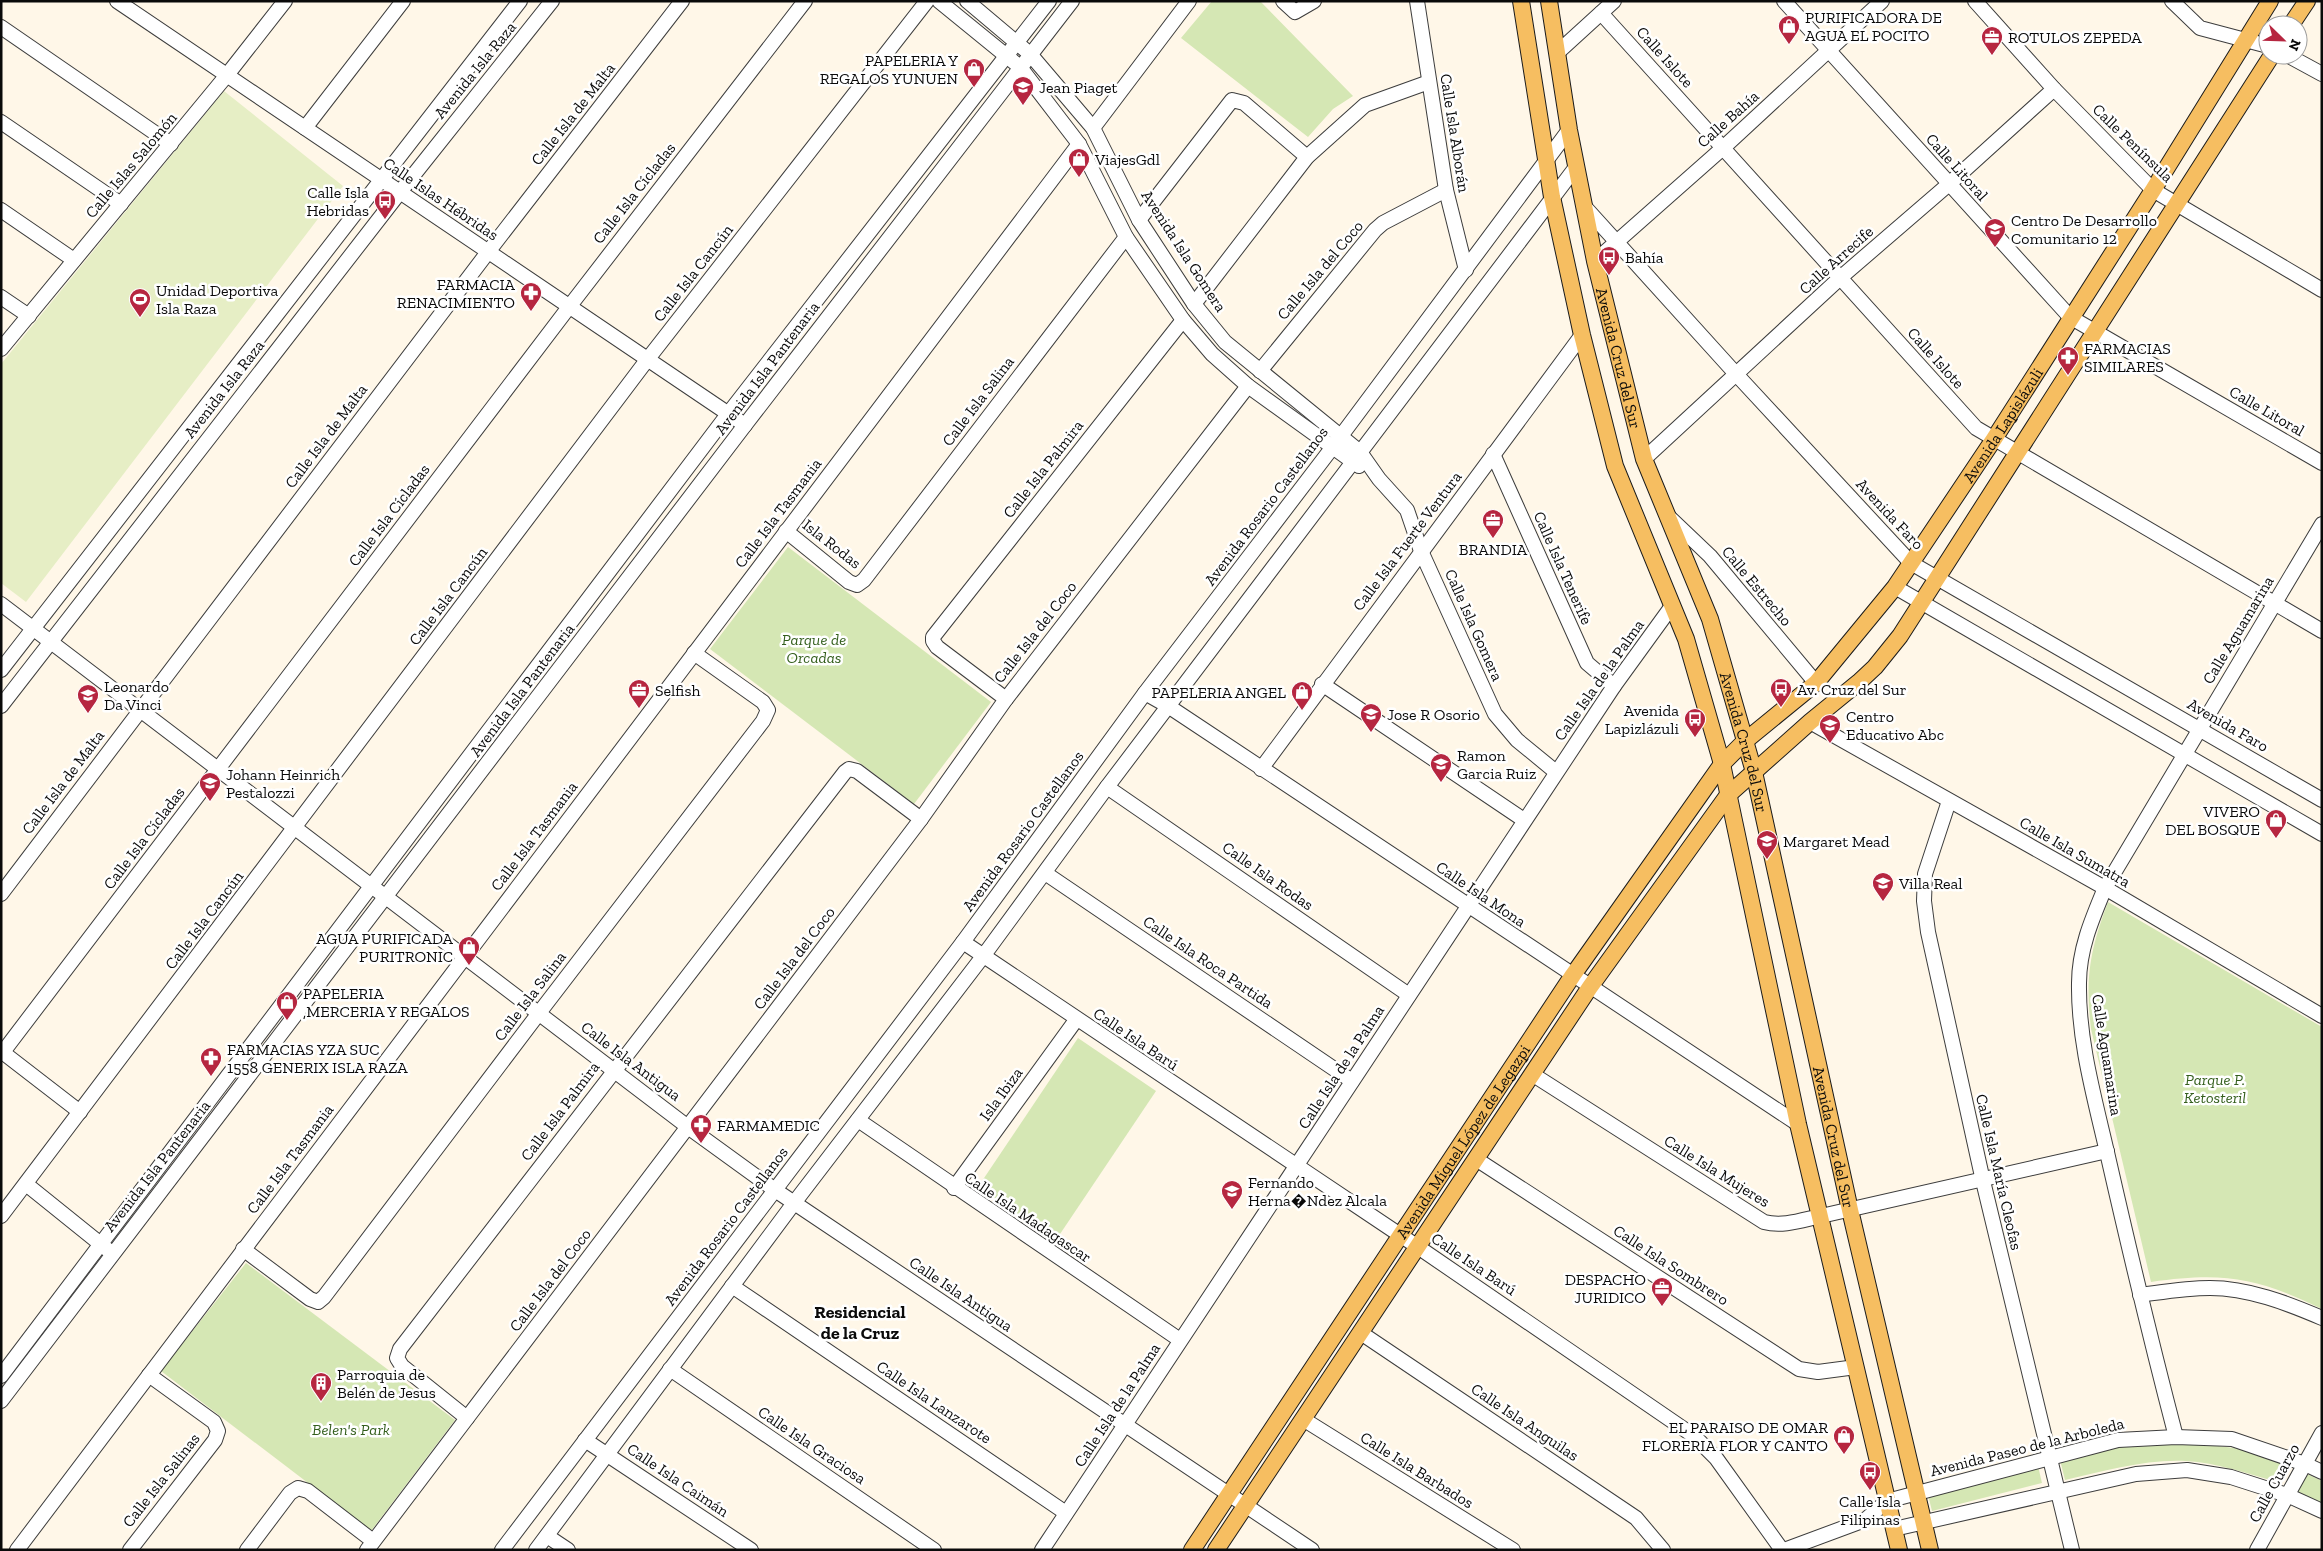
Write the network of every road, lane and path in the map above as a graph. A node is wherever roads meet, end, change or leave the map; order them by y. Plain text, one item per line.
1 (117, 1) edge
2 (403, 1) edge
3 (520, 1) edge
4 (552, 1) edge
5 (682, 1) edge
6 (805, 1) edge
7 (927, 1) edge
8 (939, 1) edge
9 (967, 1) edge
10 (1048, 1) edge
11 (1072, 1) edge
12 (1189, 1) edge
13 (1283, 1) edge
14 (1314, 1) edge
15 (1417, 1) edge
16 (1521, 1) edge
17 (1549, 1) edge
18 (1614, 1) edge
19 (1784, 1) edge
20 (1882, 1) edge
21 (1975, 1) edge
22 (2172, 1) edge
23 (2270, 1) edge
24 (2307, 1) edge
25 (283, 2) edge
26 (1601, 13) junction
27 (2298, 15) edge
28 (1, 27) edge
29 (2246, 39) junction
30 (1017, 42) junction
31 (2258, 43) edge
32 (1829, 51) junction
33 (1557, 53) junction
34 (1030, 54) junction
35 (1007, 55) junction
36 (2266, 65) edge
37 (2306, 65) edge
38 (1020, 67) junction
39 (2322, 74) edge
40 (227, 76) junction
41 (1429, 82) junction
42 (2054, 89) junction
43 (1, 122) edge
44 (305, 128) junction
45 (1093, 128) junction
46 (1569, 130) junction
47 (171, 144) junction
48 (1080, 144) junction
49 (1724, 147) junction
50 (1307, 156) junction
51 (1546, 162) junction
52 (1576, 167) junction
53 (382, 180) junction
54 (1119, 180) junction
55 (1949, 184) junction
56 (1446, 190) junction
57 (2153, 190) junction
58 (1103, 191) junction
59 (400, 192) junction
60 (1552, 197) junction
61 (121, 204) junction
62 (2178, 204) junction
63 (1584, 206) junction
64 (1, 210) edge
65 (1139, 220) junction
66 (1126, 237) junction
67 (1616, 243) junction
68 (488, 252) junction
69 (74, 260) junction
70 (1595, 261) junction
71 (1466, 270) junction
72 (1840, 278) junction
73 (2322, 290) edge
74 (1, 297) edge
75 (1194, 304) junction
76 (569, 306) junction
77 (29, 316) junction
78 (2070, 317) junction
79 (1182, 320) junction
80 (2095, 332) junction
81 (1582, 334) junction
82 (1225, 342) junction
83 (1, 349) edge
84 (1212, 354) junction
85 (647, 360) junction
86 (1260, 371) junction
87 (1736, 374) junction
88 (1248, 386) junction
89 (728, 414) junction
90 (745, 426) junction
91 (1994, 439) junction
92 (1336, 442) junction
93 (2018, 453) junction
94 (1493, 454) junction
95 (1357, 457) junction
96 (1644, 460) junction
97 (2322, 463) edge
98 (1667, 515) junction
99 (2322, 524) edge
100 (786, 531) junction
101 (1421, 551) junction
102 (1911, 563) junction
103 (1937, 578) junction
104 (857, 585) joint
105 (1895, 587) junction
106 (2274, 603) junction
107 (1, 604) edge
108 (1922, 604) junction
109 (1672, 606) junction
110 (33, 628) junction
111 (2322, 631) edge
112 (51, 641) junction
113 (694, 653) junction
114 (1, 670) edge
115 (1816, 683) junction
116 (1322, 684) junction
117 (1614, 686) junction
118 (1145, 693) junction
119 (1006, 699) junction
120 (1, 706) edge
121 (1168, 706) junction
122 (140, 709) junction
123 (1810, 722) junction
124 (2200, 729) junction
125 (1745, 741) junction
126 (2185, 754) junction
127 (1722, 764) junction
128 (218, 769) junction
129 (1261, 769) junction
130 (1556, 772) junction
131 (1754, 772) junction
132 (1107, 787) junction
133 (1728, 795) junction
134 (2322, 800) edge
135 (1949, 801) junction
136 (921, 819) junction
137 (1524, 820) junction
138 (296, 828) junction
139 (2322, 834) edge
140 (1045, 873) junction
141 (372, 886) junction
142 (2105, 888) junction
143 (1, 894) edge
144 (387, 897) junction
145 (1467, 906) junction
146 (963, 942) junction
147 (984, 955) junction
148 (464, 956) junction
149 (1573, 976) junction
150 (1590, 987) junction
151 (1409, 995) junction
152 (539, 1013) junction
153 (2322, 1016) edge
154 (1076, 1020) junction
155 (2, 1051) edge
156 (614, 1070) junction
157 (1532, 1074) junction
158 (1352, 1080) junction
159 (80, 1112) junction
160 (858, 1120) junction
161 (1798, 1124) junction
162 (688, 1127) junction
163 (2106, 1151) junction
164 (1476, 1159) junction
165 (1296, 1166) junction
166 (1983, 1181) junction
167 (26, 1184) junction
168 (954, 1188) junction
169 (775, 1190) junction
170 (794, 1203) junction
171 (1850, 1210) junction
172 (1, 1216) edge
173 (1820, 1216) junction
174 (1400, 1236) junction
175 (1418, 1246) junction
176 (107, 1249) junction
177 (243, 1249) junction
178 (732, 1286) junction
179 (2140, 1296) junction
180 (2322, 1318) edge
181 (1360, 1333) junction
182 (1180, 1340) junction
183 (1856, 1367) junction
184 (670, 1369) junction
185 (148, 1375) junction
186 (1, 1376) edge
187 (1, 1401) edge
188 (467, 1418) junction
189 (1303, 1419) junction
190 (1124, 1425) junction
191 (2322, 1433) edge
192 (2176, 1437) junction
193 (585, 1440) junction
194 (608, 1453) junction
195 (2050, 1457) junction
196 (2305, 1464) junction
197 (2322, 1472) edge
198 (2058, 1491) junction
199 (1917, 1492) junction
200 (1229, 1495) junction
201 (2288, 1495) junction
202 (1887, 1502) junction
203 (1246, 1506) junction
204 (2322, 1511) edge
205 (1066, 1513) junction
206 (1924, 1524) junction
207 (1894, 1529) junction
208 (547, 1536) junction
209 (370, 1546) edge
210 (17, 1550) edge
211 (130, 1550) edge
212 (247, 1550) edge
213 (502, 1550) edge
214 (536, 1550) edge
215 (568, 1550) edge
216 (751, 1550) edge
217 (934, 1550) edge
218 (1042, 1550) edge
219 (1192, 1550) edge
220 (1216, 1550) edge
221 (1312, 1550) edge
222 (1513, 1550) edge
223 (1663, 1550) edge
224 (1783, 1550) edge
225 (1899, 1550) edge
226 (1930, 1550) edge
227 (2072, 1550) edge
228 (2257, 1550) edge

1 - 40 street, Calle Islas Hébridas
2 - 44 street
3 - 53 street, Avenida Isla Raza
4 - 59 street, Avenida Isla Raza
5 - 68 street, Calle Isla de Malta
6 - 76 street, Calle Isla Cícladas
7 - 85 street, Calle Isla Cancún
8 - 35 street, Avenida Isla Gomera
9 - 30 street, Avenida Isla Gomera
10 - 30 street, Avenida Isla Pantenaria
11 - 34 street, Avenida Isla Pantenaria
12 - 45 street
13 - 14 street
15 - 41 street, Calle Isla Alborán
16 - 51 main road, Avenida Cruz del Sur
17 - 33 main road, Avenida Cruz del Sur
18 - 26 street
19 - 32 street, Calle Litoral
20 - 32 street, Calle Bahía
21 - 42 street, Calle Península
22 - 29 street
23 - 29 main road, Avenida Lapislázuli
24 - 27 main road
25 - 40 street, Calle Islas Salomón
26 - 33 street
26 - 49 street, Calle Islote
28 - 47 street
29 - 31 street
29 - 57 main road, Avenida Lapislázuli
30 - 34 street, Avenida Isla Gomera
30 - 35 street, Avenida Isla Pantenaria
32 - 49 street, Calle Bahía
32 - 55 street, Calle Litoral
33 - 46 main road, Avenida Cruz del Sur
34 - 38 street, Avenida Isla Pantenaria
34 - 45 street, Avenida Isla Gomera
35 - 38 street, Avenida Isla Gomera
35 - 89 street, Avenida Isla Pantenaria
36 - 62 main road, Avenida Lapislázuli
37 - 39 street
38 - 48 street, Avenida Isla Gomera
38 - 90 street, Avenida Isla Pantenaria
40 - 44 street, Calle Islas Hébridas
40 - 47 street, Calle Islas Salomón
41 - 50 street
41 - 56 street, Calle Isla Alborán
42 - 55 street, Calle Arrecife
42 - 57 street, Calle Península
43 - 61 street
44 - 53 street, Calle Islas Hébridas
45 - 54 street, Avenida Isla Gomera
46 - 51 street, Avenida Rosario Castellanos
46 - 52 main road, Avenida Cruz del Sur
47 - 61 street, Calle Islas Salomón
48 - 58 street, Avenida Isla Gomera
48 - 100 street, Calle Isla Tasmania
49 - 67 street, Calle Bahía
49 - 72 street, Calle Islote
50 - 65 street
50 - 75 street
51 - 60 main road, Avenida Cruz del Sur
51 - 71 street, Avenida Rosario Castellanos
52 - 60 street
52 - 63 main road, Avenida Cruz del Sur
53 - 59 street, Calle Islas Hébridas
53 - 110 street, Avenida Isla Raza
54 - 58 street
54 - 65 street, Avenida Isla Gomera
55 - 72 street, Calle Arrecife
55 - 78 street, Calle Litoral
56 - 71 street, Calle Isla Alborán
56 - 86 street, Calle Isla del Coco
57 - 62 street, Calle Península
57 - 78 main road, Avenida Lapislázuli
58 - 66 street, Avenida Isla Gomera
59 - 68 street, Calle Islas Hébridas
59 - 112 street, Avenida Isla Raza
60 - 81 main road, Avenida Cruz del Sur
60 - 95 street
61 - 69 street, Calle Islas Salomón
62 - 73 street, Calle Península
62 - 80 main road, Avenida Lapislázuli
63 - 67 street, Avenida Faro
63 - 70 main road, Avenida Cruz del Sur
64 - 69 street
65 - 75 street, Avenida Isla Gomera
66 - 79 street, Avenida Isla Gomera
66 - 104 street, Calle Isla Salina
67 - 70 street, Calle Bahía
67 - 87 street, Avenida Faro
68 - 76 street, Calle Islas Hébridas
68 - 122 street, Calle Isla de Malta
69 - 77 street, Calle Islas Salomón
70 - 96 main road, Avenida Cruz del Sur
71 - 92 street, Avenida Rosario Castellanos
72 - 87 street, Calle Arrecife
72 - 91 street, Calle Islote
74 - 77 street
75 - 82 street, Avenida Isla Gomera
76 - 85 street, Calle Islas Hébridas
76 - 128 street, Calle Isla Cícladas
77 - 83 street, Calle Islas Salomón
78 - 80 street, Calle Litoral
78 - 91 main road, Avenida Lapislázuli
79 - 84 street, Avenida Isla Gomera
79 - 119 street, Calle Isla Palmira
80 - 93 main road, Avenida Lapislázuli
80 - 97 street, Calle Litoral
81 - 94 street, Calle Isla Fuerte Ventura
81 - 109 main road, Avenida Cruz del Sur
82 - 84 street
82 - 86 street, Avenida Isla Gomera
84 - 88 street, Avenida Isla Gomera
85 - 89 street, Calle Islas Hébridas
85 - 138 street, Calle Isla Cancún
86 - 92 street, Avenida Isla Gomera
87 - 96 street, Calle Arrecife
87 - 102 street, Avenida Faro
88 - 92 street, Avenida Isla Gomera
88 - 119 street, Calle Isla del Coco
89 - 90 street, Calle Islas Hébridas
89 - 141 street, Avenida Isla Pantenaria
90 - 144 street, Avenida Isla Pantenaria
91 - 93 street, Calle Islote
91 - 102 main road, Avenida Lapislázuli
92 - 95 street, Avenida Isla Gomera
92 - 118 street, Avenida Rosario Castellanos
93 - 103 main road, Avenida Lapislázuli
93 - 106 street, Calle Islote
94 - 101 street, Calle Isla Fuerte Ventura
94 - 117 street, Calle Isla Tenerife
95 - 101 street, Calle Isla Gomera
95 - 121 street
96 - 98 main road, Avenida Cruz del Sur
98 - 115 street, Calle Estrecho
98 - 125 main road, Avenida Cruz del Sur
99 - 106 street, Calle Aguamarina
100 - 104 street, Isla Rodas
100 - 113 street, Calle Isla Tasmania
101 - 116 street, Calle Isla Fuerte Ventura
101 - 130 street, Calle Isla Gomera
102 - 103 street, Avenida Faro
102 - 105 main road, Avenida Lapislázuli
103 - 108 main road, Avenida Lapislázuli
103 - 124 street, Avenida Faro
105 - 108 street
105 - 115 main road, Avenida Lapislázuli
106 - 111 street, Calle Islote
106 - 124 street, Calle Aguamarina
107 - 110 street, Calle Isla Antigua
108 - 123 main road, Avenida Lapislázuli
108 - 126 street
109 - 117 street, Calle Isla de la Palma
109 - 127 main road, Avenida Cruz del Sur
110 - 112 street, Calle Isla Antigua
110 - 114 street, Avenida Isla Raza
112 - 120 street, Avenida Isla Raza
112 - 122 street, Calle Isla Antigua
113 - 148 street, Calle Isla Tasmania
113 - 152 street, Calle Isla Salina
115 - 125 main road, Avenida Lapislázuli
116 - 129 street, Calle Isla Fuerte Ventura
116 - 137 street
117 - 130 street, Calle Isla de la Palma
118 - 121 street, Calle Isla Mona
118 - 146 street, Avenida Rosario Castellanos
119 - 136 street, Calle Isla del Coco
121 - 129 street, Calle Isla Mona
121 - 132 street
122 - 128 street, Calle Isla Antigua
122 - 143 street, Calle Isla de Malta
123 - 131 main road, Avenida Lapislázuli
123 - 135 street, Calle Isla Sumatra
124 - 126 street, Calle Aguamarina
124 - 134 street, Avenida Faro
125 - 127 main road, Avenida Miguel López de Legazpi
125 - 131 main road, Avenida Cruz del Sur
126 - 139 street
126 - 142 street, Calle Aguamarina
127 - 133 main road, Avenida Cruz del Sur
127 - 149 main road, Avenida Miguel López de Legazpi
128 - 138 street, Calle Isla Antigua
128 - 155 street, Calle Isla Cícladas
129 - 145 street, Calle Isla Mona
130 - 137 street, Calle Isla de la Palma
131 - 133 main road, Avenida Miguel López de Legazpi
131 - 171 main road, Avenida Cruz del Sur
132 - 140 street
132 - 151 street, Calle Isla Rodas
133 - 150 main road, Avenida Miguel López de Legazpi
133 - 161 main road, Avenida Cruz del Sur
135 - 142 street, Calle Isla Sumatra
135 - 166 street, Calle Isla María Cleofas
136 - 156 street, Calle Isla Palmira
136 - 162 street, Calle Isla del Coco
137 - 145 street, Calle Isla de la Palma
138 - 141 street, Calle Isla Antigua
138 - 159 street, Calle Isla Cancún
140 - 147 street
140 - 158 street, Calle Isla Roca Partida
141 - 144 street, Calle Isla Antigua
141 - 176 street, Avenida Isla Pantenaria
142 - 153 street, Calle Isla Sumatra
142 - 163 street, Calle Aguamarina
144 - 148 street, Calle Isla Antigua
144 - 176 street, Avenida Isla Pantenaria
145 - 149 street, Calle Isla Mona
145 - 151 street, Calle Isla de la Palma
146 - 147 street, Calle Isla Barú
146 - 169 street, Avenida Rosario Castellanos
147 - 154 street, Calle Isla Barú
147 - 160 street
148 - 152 street, Calle Isla Antigua
148 - 177 street, Calle Isla Tasmania
149 - 150 street, Calle Isla Mona
149 - 174 main road, Avenida Miguel López de Legazpi
150 - 157 main road, Avenida Miguel López de Legazpi
150 - 161 street, Calle Isla Mona
151 - 158 street, Calle Isla de la Palma
152 - 156 street, Calle Isla Antigua
152 - 177 street, Calle Isla Salina
154 - 165 street, Calle Isla Barú
154 - 168 street, Isla Ibiza
155 - 159 street
156 - 162 street, Calle Isla Antigua
156 - 188 street, Calle Isla Palmira
157 - 164 main road, Avenida Miguel López de Legazpi
157 - 173 street, Calle Isla Mujeres
158 - 165 street, Calle Isla de la Palma
159 - 167 street, Calle Isla Cancún
160 - 168 street, Calle Isla Madagascar
160 - 170 street
161 - 173 main road, Avenida Cruz del Sur
162 - 169 street, Calle Isla Antigua
162 - 188 street, Calle Isla del Coco
163 - 166 street, Calle Isla Mujeres
163 - 179 street, Calle Aguamarina
164 - 175 main road, Avenida Miguel López de Legazpi
164 - 183 street, Calle Isla Sombrero
165 - 174 street, Calle Isla Barú
165 - 182 street, Calle Isla de la Palma
166 - 171 street, Calle Isla Mujeres
166 - 195 street, Calle Isla María Cleofas
167 - 172 street, Calle Isla Cancún
167 - 176 street
168 - 182 street, Calle Isla Madagascar
169 - 170 street, Calle Isla Antigua
169 - 193 street, Avenida Rosario Castellanos
170 - 178 street
170 - 190 street, Calle Isla Antigua
171 - 173 street, Calle Isla Mujeres
171 - 199 main road, Avenida Cruz del Sur
173 - 183 main road, Avenida Cruz del Sur
174 - 175 street, Calle Isla Barú
174 - 200 main road, Avenida Miguel López de Legazpi
175 - 181 main road, Avenida Miguel López de Legazpi
175 - 224 street, Calle Isla Barú
176 - 186 street, Avenida Isla Pantenaria
176 - 187 street, Avenida Isla Pantenaria
177 - 185 street, Calle Isla Tasmania
178 - 184 street
178 - 205 street, Calle Isla Lanzarote
179 - 180 street
179 - 192 street, Calle Aguamarina
181 - 189 main road, Avenida Miguel López de Legazpi
181 - 223 street, Calle Isla Anguilas
182 - 190 street, Calle Isla de la Palma
183 - 202 main road, Avenida Cruz del Sur
184 - 194 street
184 - 217 street, Calle Isla Graciosa
185 - 210 street, Calle Isla Tasmania
185 - 211 street, Calle Isla Salinas
188 - 209 street, Calle Isla del Coco
189 - 203 main road, Avenida Miguel López de Legazpi
189 - 222 street, Calle Isla Barbados
190 - 200 street, Calle Isla Antigua
190 - 205 street, Calle Isla de la Palma
191 - 196 street, Calle Cuarzo
192 - 195 street, Avenida Paseo de la Arboleda
192 - 196 street, Avenida Paseo de la Arboleda
193 - 194 street, Calle Isla Caimán
193 - 213 street, Avenida Rosario Castellanos
194 - 208 street
194 - 216 street, Calle Isla Caimán
195 - 198 street, Calle Isla María Cleofas
195 - 199 street, Avenida Paseo de la Arboleda
196 - 197 street, Avenida Paseo de la Arboleda
196 - 201 street, Calle Cuarzo
198 - 201 street
198 - 206 street
198 - 227 street, Calle Isla María Cleofas
199 - 202 street, Avenida Paseo de la Arboleda
199 - 206 main road, Avenida Cruz del Sur
200 - 203 street, Calle Isla Antigua
200 - 219 main road, Avenida Miguel López de Legazpi
201 - 204 street
201 - 228 street, Calle Cuarzo
202 - 207 main road, Avenida Cruz del Sur
202 - 224 street
203 - 220 main road, Avenida Miguel López de Legazpi
203 - 221 street, Calle Isla Antigua
205 - 218 street, Calle Isla de la Palma
206 - 207 street
206 - 226 main road, Avenida Cruz del Sur
207 - 225 main road, Avenida Cruz del Sur
208 - 214 street
208 - 215 street
209 - 212 street

